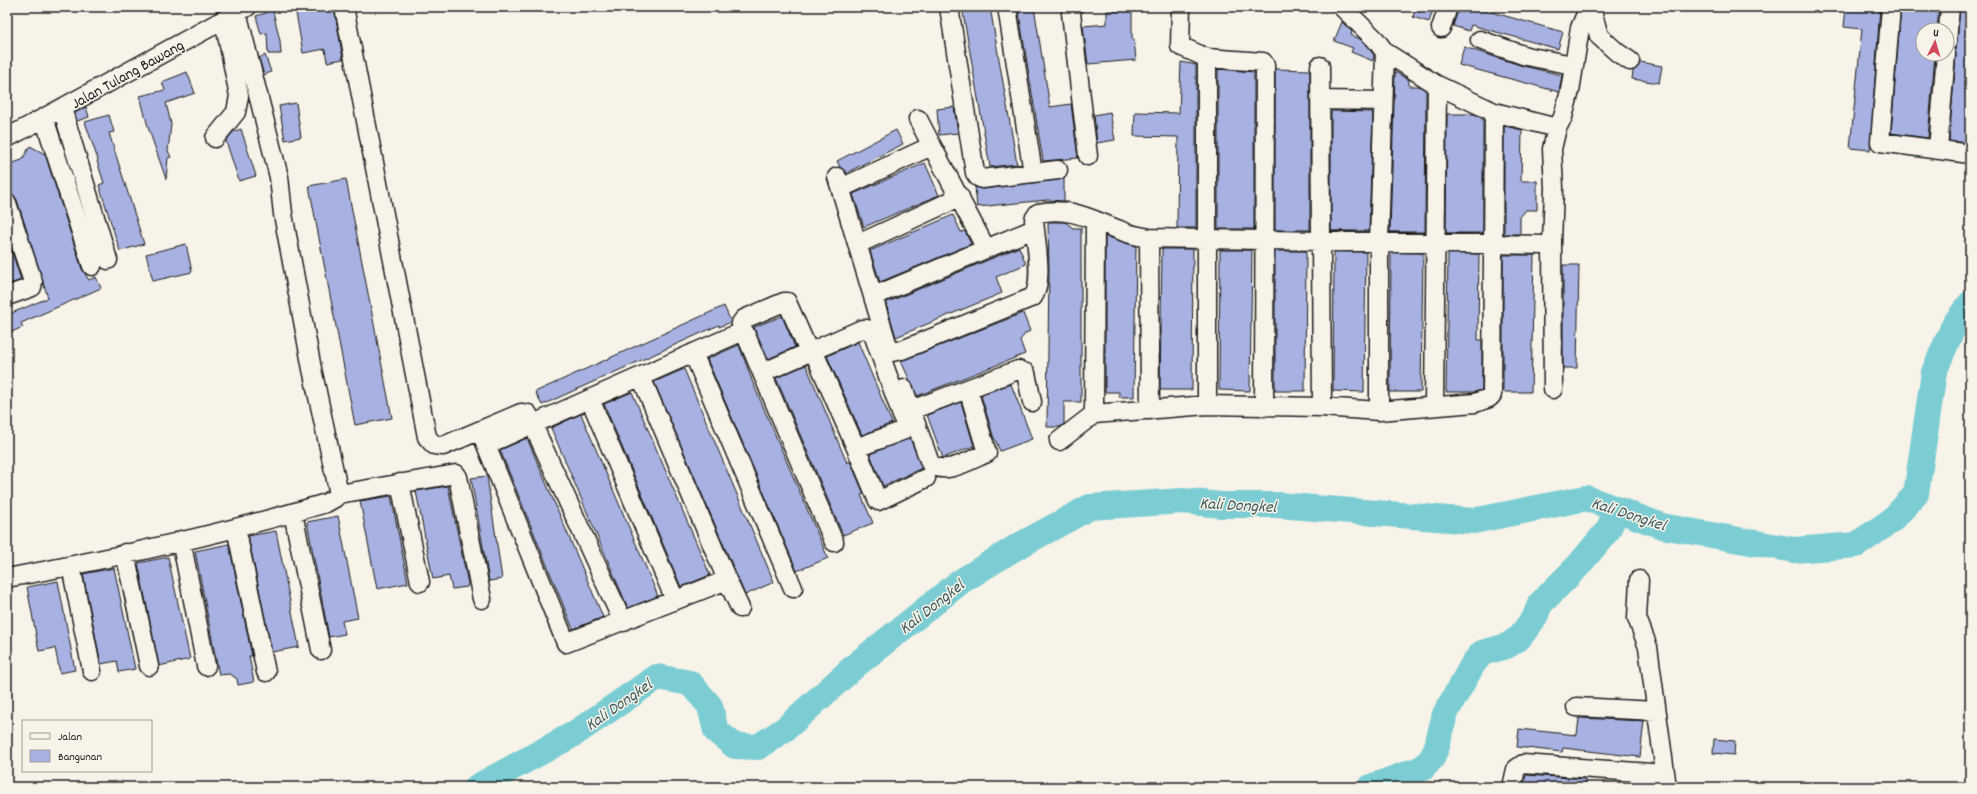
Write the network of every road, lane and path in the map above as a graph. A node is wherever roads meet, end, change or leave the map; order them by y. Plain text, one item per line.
1 (344, 7) edge
2 (949, 7) edge
3 (1007, 7) edge
4 (1073, 7) edge
5 (1181, 7) edge
6 (1342, 7) edge
7 (1448, 7) edge
8 (1590, 7) edge
9 (1892, 7) edge
10 (1950, 7) edge
11 (236, 13) edge
12 (1949, 22) edge
13 (1441, 28) dead end
14 (1480, 40) dead end
15 (1385, 52) junction
16 (1207, 58) junction
17 (1630, 61) dead end
18 (1945, 62) edge
19 (1573, 65) junction
20 (1320, 66) dead end
21 (1437, 85) junction
22 (1320, 100) junction
23 (1382, 101) junction
24 (62, 108) junction
25 (1494, 112) junction
26 (44, 118) junction
27 (918, 119) dead end
28 (1557, 128) junction
29 (7, 138) edge
30 (215, 138) dead end
31 (933, 148) junction
32 (1938, 149) junction
33 (1970, 154) edge
34 (1088, 156) dead end
35 (1058, 170) dead end
36 (1034, 173) junction
37 (960, 198) junction
38 (7, 203) edge
39 (1095, 220) junction
40 (1034, 229) junction
41 (1149, 238) junction
42 (1206, 239) junction
43 (1264, 240) junction
44 (1321, 241) junction
45 (1379, 242) junction
46 (1436, 243) junction
47 (1552, 243) junction
48 (858, 244) junction
49 (1492, 244) junction
50 (988, 248) junction
51 (108, 260) dead end
52 (92, 266) dead end
53 (7, 296) edge
54 (874, 296) junction
55 (741, 332) junction
56 (811, 351) junction
57 (892, 352) junction
58 (693, 353) junction
59 (762, 372) junction
60 (641, 377) junction
61 (968, 389) junction
62 (1553, 389) dead end
63 (590, 399) junction
64 (1032, 402) dead end
65 (1207, 405) junction
66 (1264, 406) junction
67 (1434, 406) junction
68 (1322, 407) junction
69 (911, 410) junction
70 (1150, 410) junction
71 (1379, 411) junction
72 (1094, 414) junction
73 (533, 423) junction
74 (484, 438) junction
75 (1059, 442) dead end
76 (856, 448) junction
77 (926, 478) dead end
78 (400, 483) junction
79 (339, 494) junction
80 (293, 513) junction
81 (236, 528) junction
82 (181, 540) junction
83 (834, 542) dead end
84 (125, 553) junction
85 (71, 566) junction
86 (7, 578) edge
87 (727, 580) junction
88 (1639, 580) dead end
89 (420, 582) dead end
90 (793, 588) dead end
91 (482, 599) dead end
92 (675, 600) junction
93 (740, 608) dead end
94 (623, 622) junction
95 (321, 650) dead end
96 (149, 666) dead end
97 (206, 666) dead end
98 (92, 671) dead end
99 (266, 672) dead end
100 (1576, 707) dead end
101 (1656, 711) junction
102 (1666, 781) edge
103 (1512, 787) edge

1 - 74 street
2 - 36 street
3 - 36 street
4 - 34 street
5 - 16 street
6 - 15 street
7 - 13 street
8 - 17 street
8 - 19 street
9 - 32 street
10 - 12 street
11 - 24 street, Jalan Tulang Bawang
11 - 30 street
11 - 79 street
14 - 19 street
15 - 21 street
15 - 23 street
16 - 42 street
16 - 43 street
18 - 32 street
19 - 28 street
20 - 22 street
21 - 25 street
21 - 46 street
22 - 23 street
22 - 44 street
23 - 45 street
24 - 26 street, Jalan Tulang Bawang
24 - 51 street
25 - 28 street
25 - 49 street
26 - 29 street, Jalan Tulang Bawang
26 - 52 street
27 - 31 street
28 - 47 street
31 - 37 street
31 - 48 street
32 - 33 street
35 - 36 street
37 - 48 street
37 - 50 street
38 - 53 street
39 - 40 street
39 - 41 street
39 - 72 street
40 - 50 street
40 - 57 street
41 - 42 street
41 - 70 street
42 - 43 street
42 - 65 street
43 - 44 street
43 - 66 street
44 - 45 street
44 - 68 street
45 - 46 street
45 - 71 street
46 - 49 street
46 - 67 street
47 - 49 street
47 - 62 street
48 - 54 street
49 - 67 street
50 - 54 street
54 - 57 street
55 - 56 street
55 - 58 street
55 - 59 street
56 - 59 street
56 - 76 street
56 - 76 street
57 - 69 street
58 - 60 street
58 - 90 street
59 - 83 street
60 - 63 street
60 - 87 street
61 - 64 street
61 - 69 street
61 - 69 street
63 - 73 street
63 - 92 street
65 - 66 street
65 - 70 street
66 - 68 street
67 - 71 street
68 - 71 street
70 - 72 street
72 - 75 street
73 - 74 street
73 - 94 street
74 - 94 street
76 - 77 street
78 - 79 street
78 - 89 street
78 - 91 street
79 - 80 street
80 - 81 street
80 - 95 street
81 - 82 street
81 - 99 street
82 - 84 street
82 - 97 street
84 - 85 street
84 - 96 street
85 - 86 street
85 - 98 street
87 - 92 street
87 - 93 street
88 - 101 street
92 - 94 street
100 - 101 street
101 - 102 street
102 - 103 street

